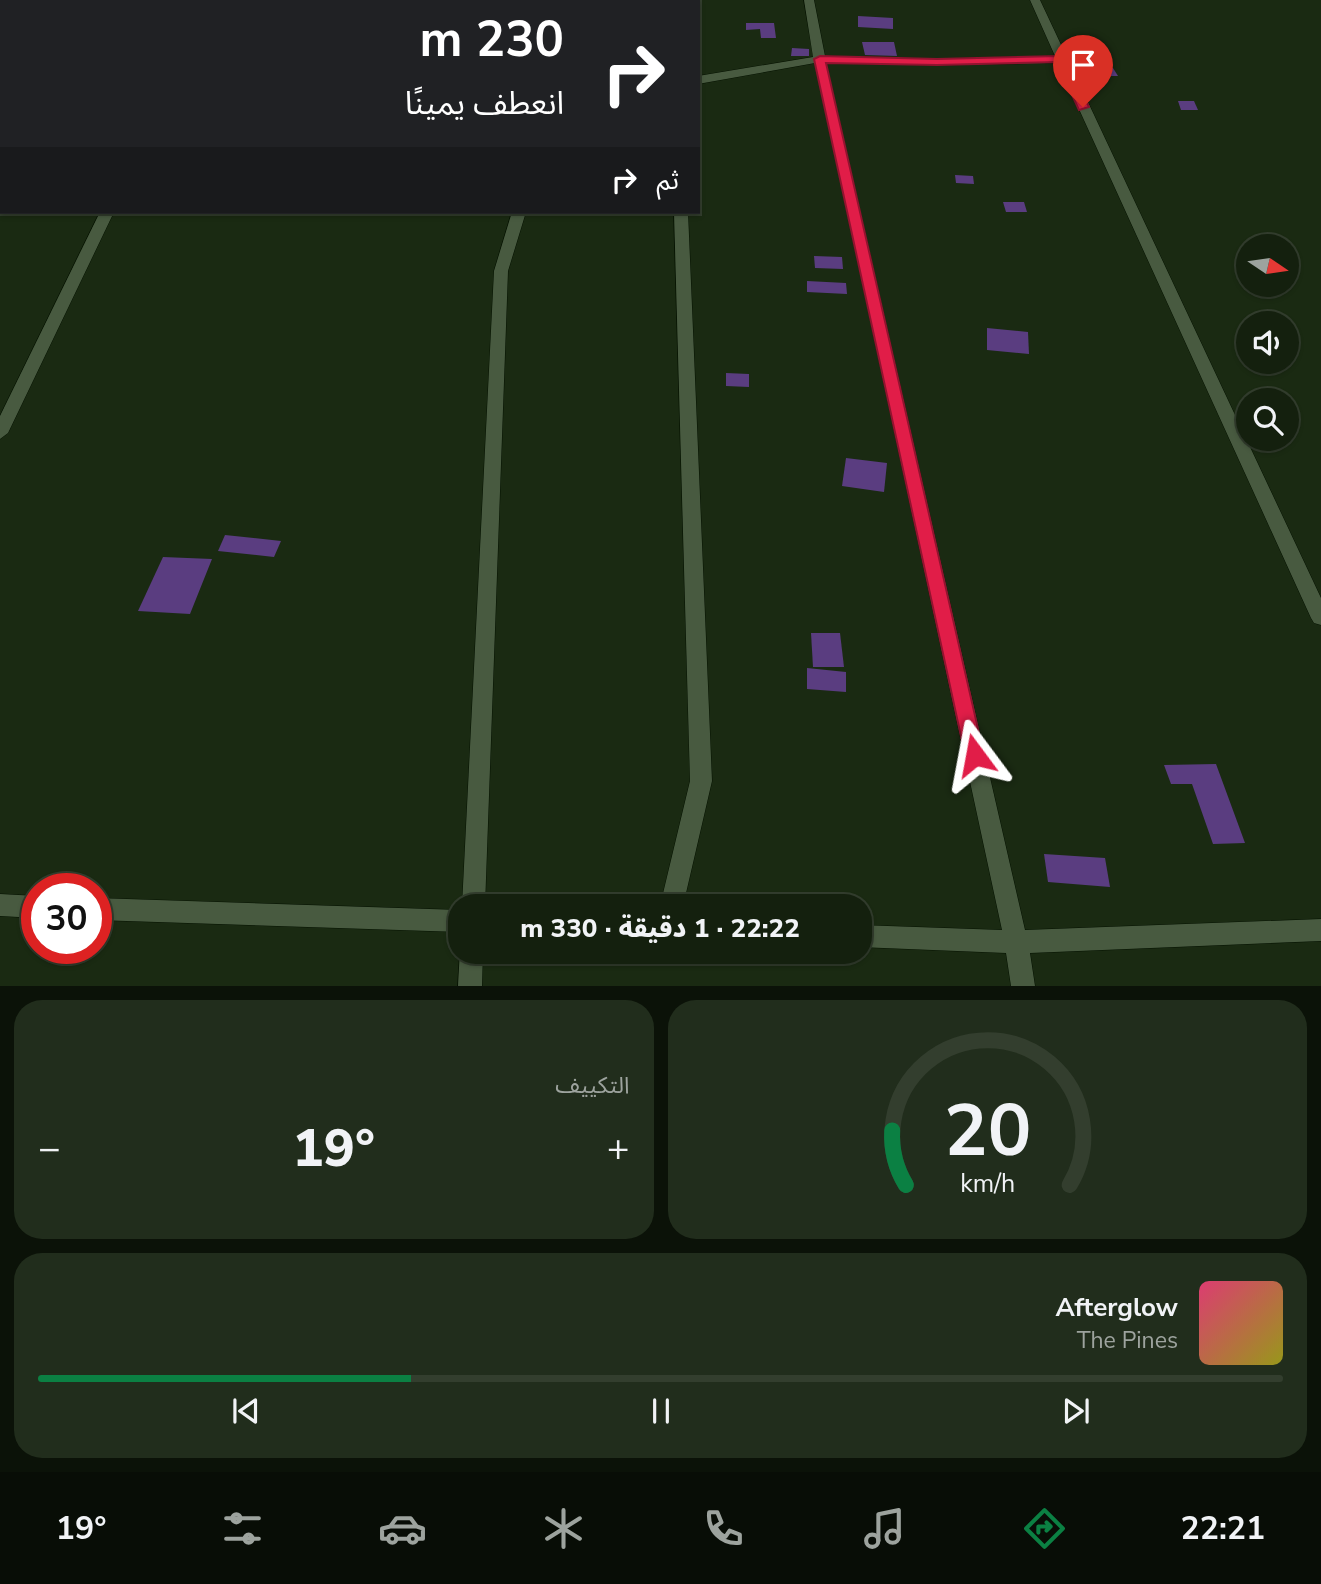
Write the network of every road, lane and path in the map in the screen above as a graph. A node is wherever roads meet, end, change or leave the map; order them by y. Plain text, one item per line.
1 (809, 0) edge
2 (1035, 0) edge
3 (820, 59) junction
4 (1060, 59) junction
5 (700, 80) edge
6 (106, 214) edge
7 (518, 214) edge
8 (681, 214) edge
9 (0, 433) edge
10 (1321, 618) edge
11 (474, 894) edge
12 (674, 894) edge
13 (0, 905) edge
14 (21, 906) edge
15 (112, 910) edge
16 (448, 921) edge
17 (1321, 930) edge
18 (872, 936) edge
19 (1016, 942) junction
20 (471, 964) edge
21 (470, 985) edge
22 (1023, 985) edge

1 - 3 street
2 - 4 street
3 - 4 street
3 - 5 street
3 - 19 street
4 - 10 street
6 - 9 street
7 - 11 street
8 - 12 street
13 - 14 street
15 - 16 street
17 - 19 street
18 - 19 street
19 - 22 street
20 - 21 street

